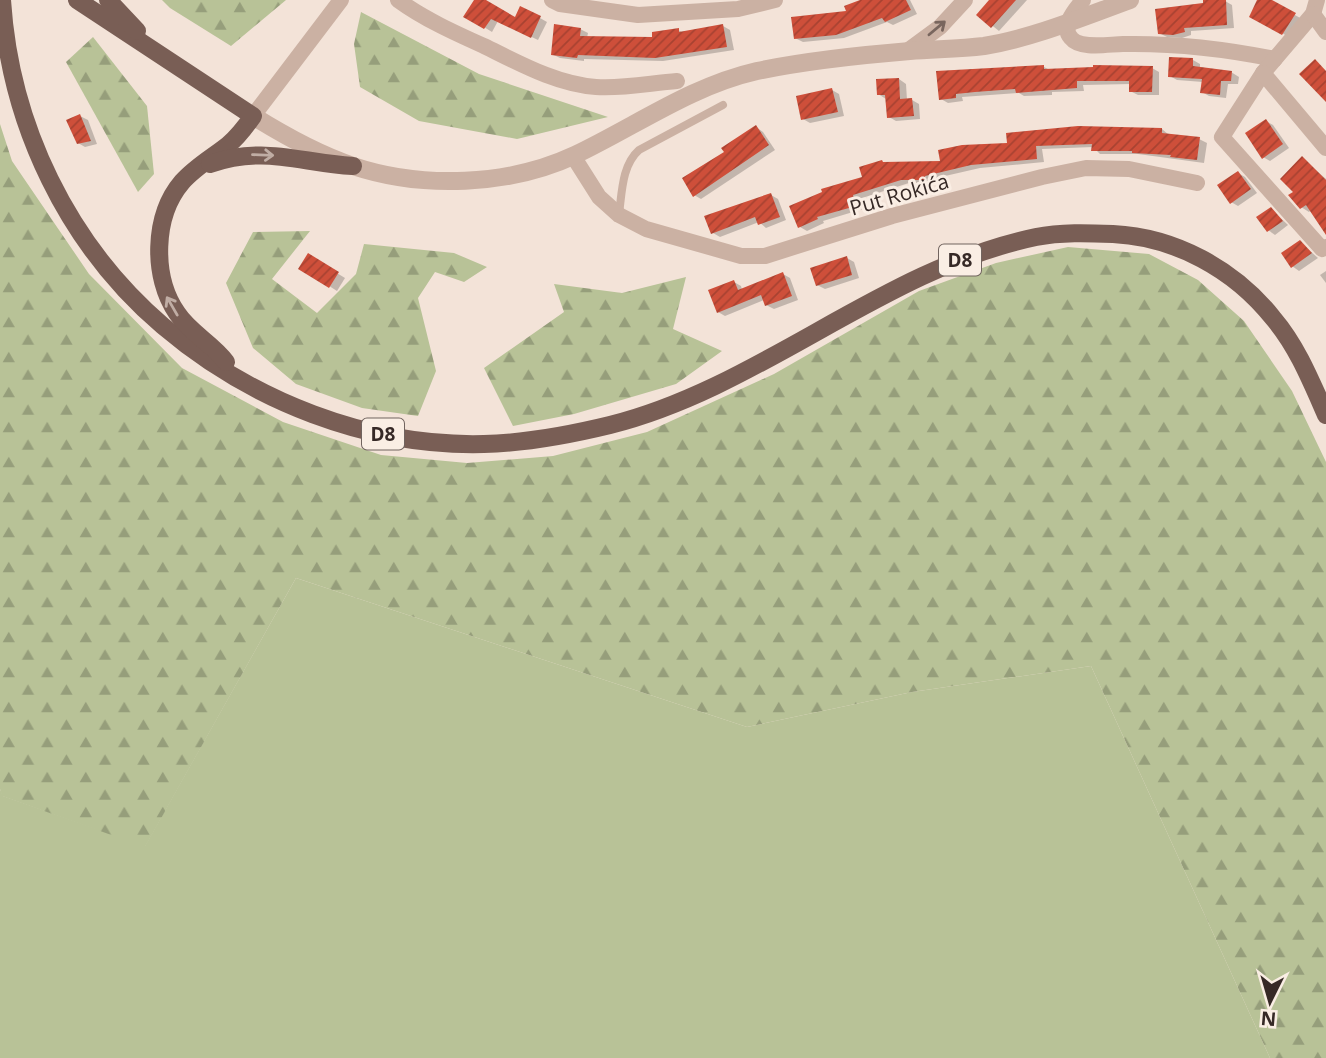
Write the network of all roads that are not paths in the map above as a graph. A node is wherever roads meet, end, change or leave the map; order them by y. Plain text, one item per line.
1 (2, 0) edge
2 (77, 0) edge
3 (108, 0) edge
4 (341, 0) edge
5 (398, 0) edge
6 (552, 0) edge
7 (775, 0) edge
8 (965, 0) edge
9 (1083, 0) edge
10 (1130, 0) edge
11 (1315, 7) edge
12 (1068, 22) junction
13 (1326, 32) edge
14 (156, 51) junction
15 (906, 52) junction
16 (1275, 59) junction
17 (1263, 73) junction
18 (677, 81) dead end
19 (723, 104) dead end
20 (253, 116) junction
21 (1326, 148) edge
22 (573, 156) junction
23 (353, 166) junction
24 (197, 168) junction
25 (1197, 183) dead end
26 (619, 215) junction
27 (1326, 247) edge
28 (232, 375) junction
29 (1326, 415) edge

1 - 28 main road, D8
2 - 14 main road
3 - 14 main road
4 - 20 street
5 - 18 street
6 - 7 street
15 -> 8 street
9 - 12 street
10 - 12 street
11 - 13 street
11 - 16 street
12 - 15 street
12 - 16 street
14 - 20 main road
15 - 22 street
16 - 17 street
17 - 21 street
17 - 27 street
19 - 26 lane
20 - 23 street
20 - 24 main road
22 - 23 street
22 - 26 street, Put Rokića
24 -> 23 main road
28 -> 24 main road
25 - 26 street, Put Rokića
28 - 29 main road, D8

